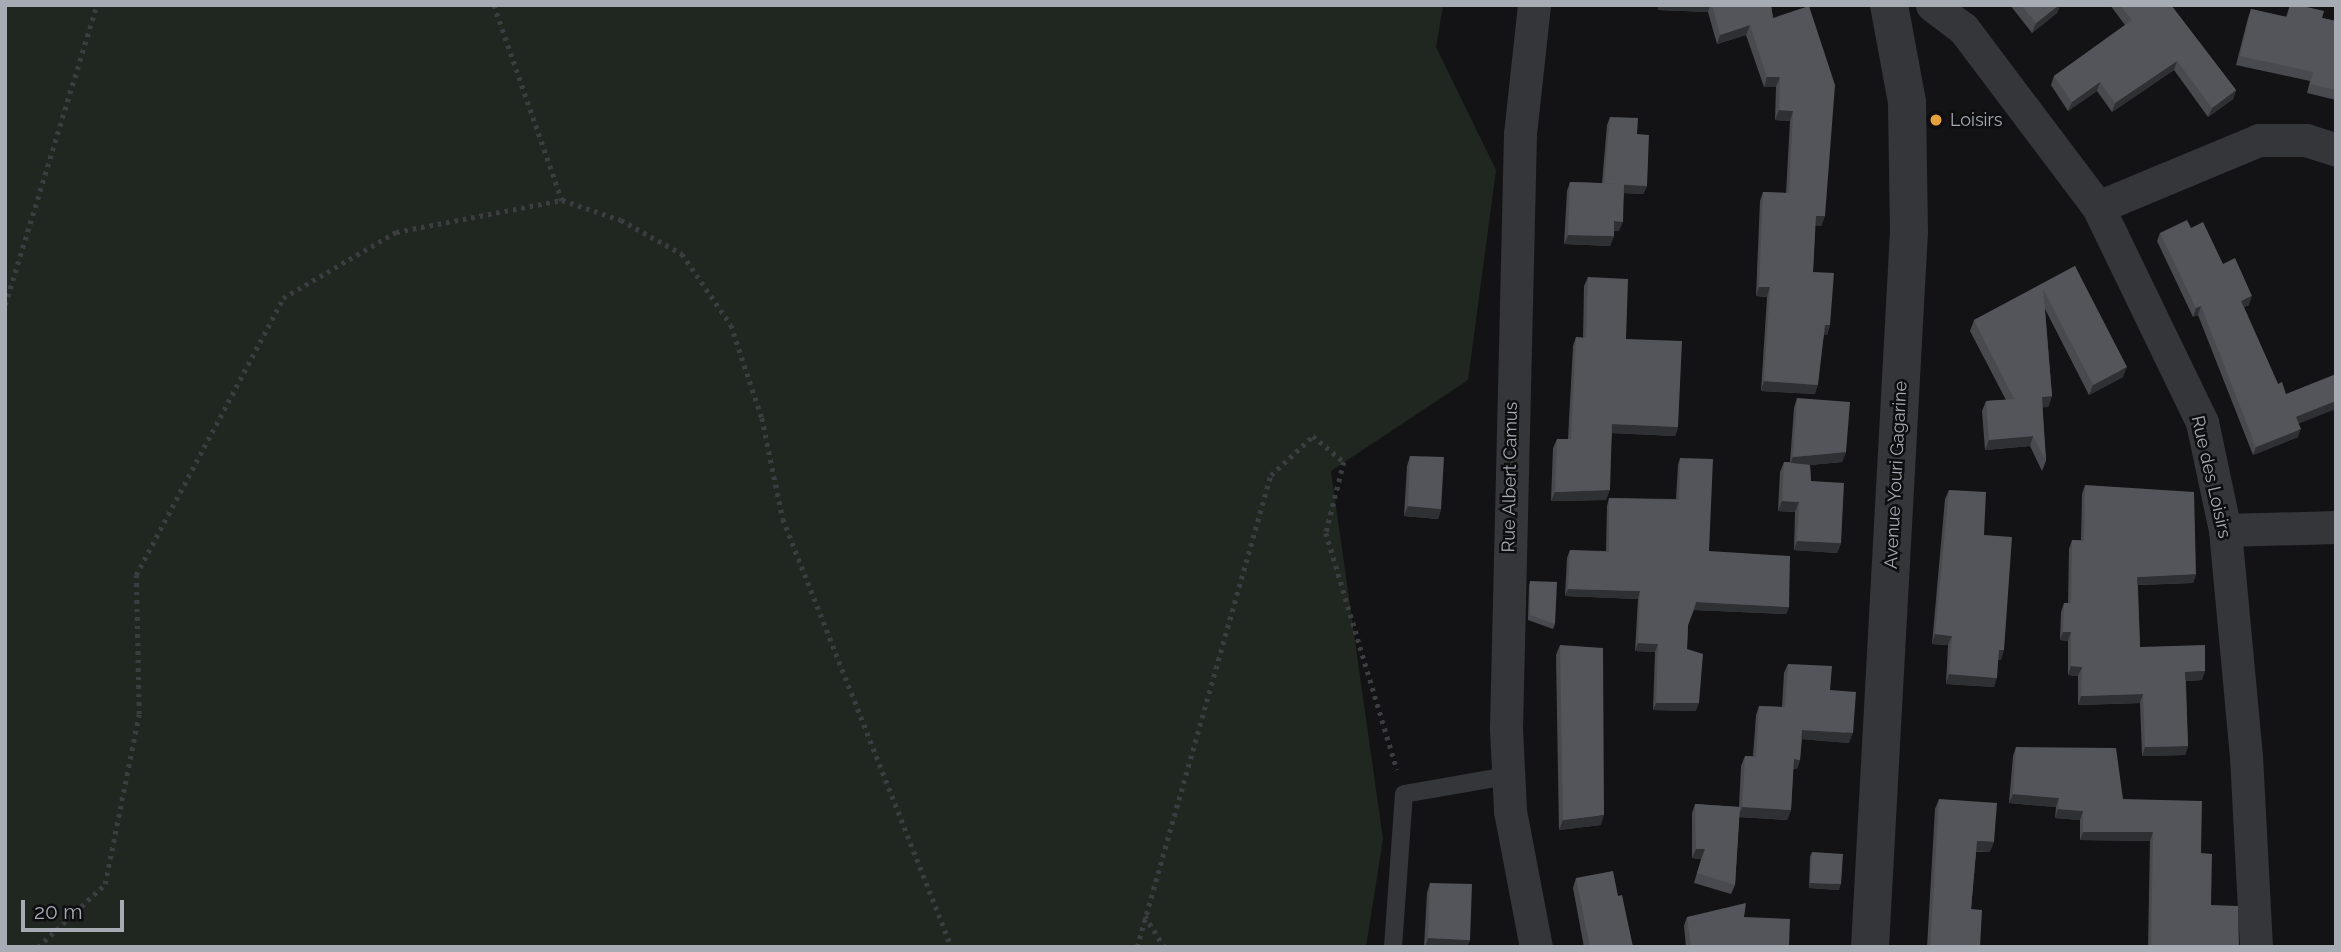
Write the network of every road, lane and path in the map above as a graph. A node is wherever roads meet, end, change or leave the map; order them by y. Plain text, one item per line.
1 (97, 5) edge
2 (494, 5) edge
3 (1534, 5) edge
4 (1889, 5) edge
5 (1932, 5) edge
6 (2336, 150) edge
7 (562, 201) junction
8 (2098, 207) junction
9 (5, 305) edge
10 (2336, 527) edge
11 (2225, 530) junction
12 (1507, 776) junction
13 (1404, 794) junction
14 (1144, 915) junction
15 (38, 947) edge
16 (952, 947) edge
17 (1137, 947) edge
18 (1164, 947) edge
19 (1393, 947) edge
20 (1536, 947) edge
21 (1870, 947) edge
22 (2256, 947) edge

1 - 9 path
2 - 7 path
3 - 12 street, Rue Albert Camus
4 - 21 street, Avenue Youri Gagarine
5 - 8 street, Rue des Loisirs
6 - 8 street
7 - 15 path
7 - 16 path
8 - 11 street, Rue des Loisirs
10 - 11 street
11 - 22 street, Rue des Loisirs
12 - 13 lane
12 - 20 street, Rue Albert Camus
13 - 14 path
13 - 19 lane
14 - 17 path
14 - 18 path

